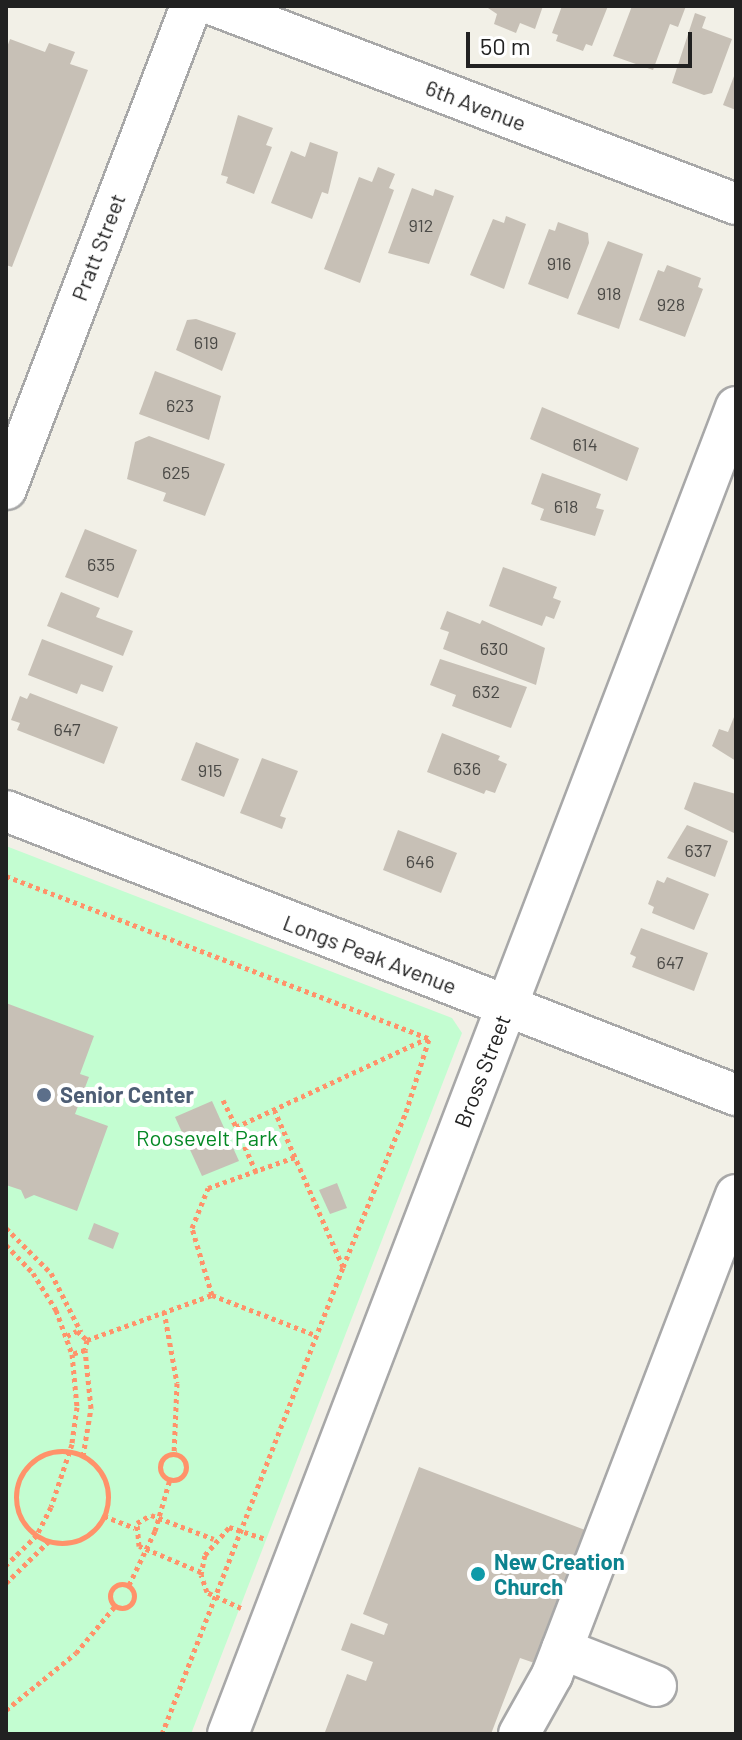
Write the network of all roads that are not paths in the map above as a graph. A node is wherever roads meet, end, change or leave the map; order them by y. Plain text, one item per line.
1 (191, 6) edge
2 (216, 6) edge
3 (736, 204) edge
4 (736, 407) edge
5 (6, 489) edge
6 (6, 811) edge
7 (507, 1008) junction
8 (736, 1095) edge
9 (736, 1195) edge
10 (562, 1649) junction
11 (656, 1686) dead end
12 (228, 1734) edge
13 (519, 1734) edge

1 - 5 street, Pratt Street
2 - 3 street, 6th Avenue
4 - 7 street, Bross Street
6 - 7 street, Longs Peak Avenue
7 - 8 street, Longs Peak Avenue
7 - 12 street, Bross Street
9 - 10 street
10 - 11 street
10 - 13 street

